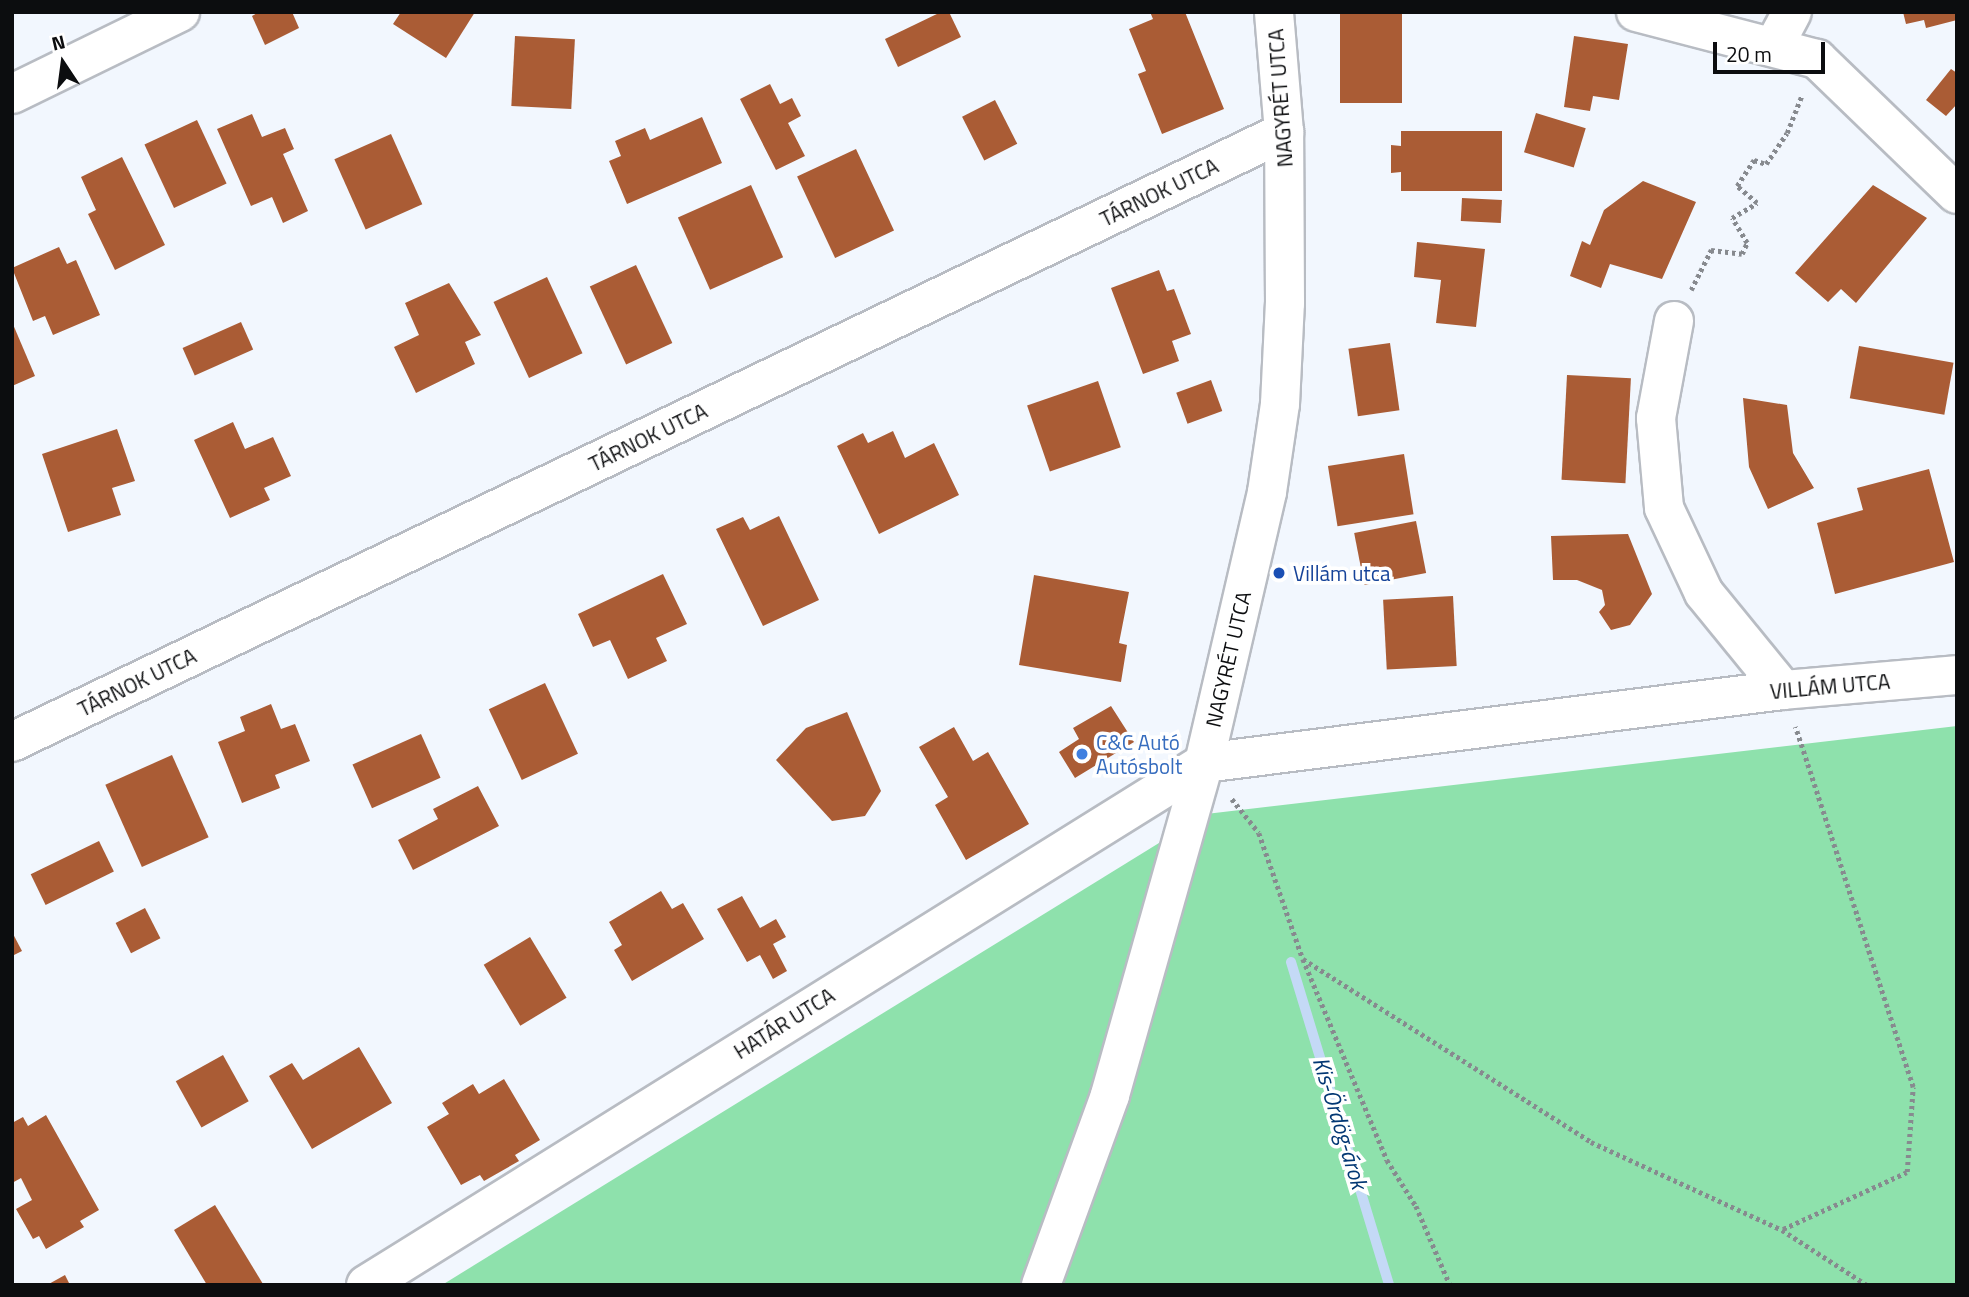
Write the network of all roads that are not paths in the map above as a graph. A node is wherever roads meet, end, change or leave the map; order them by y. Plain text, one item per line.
1 (180, 12) edge
2 (1274, 12) edge
3 (1636, 12) edge
4 (1792, 12) edge
5 (1774, 46) junction
6 (12, 94) edge
7 (1284, 132) junction
8 (1957, 194) edge
9 (1674, 321) road end
10 (1957, 675) edge
11 (1783, 690) junction
12 (12, 742) edge
13 (1204, 763) junction
14 (366, 1285) edge
15 (1041, 1285) edge

1 - 6 street
2 - 7 street, NAGYRÉT UTCA
3 - 5 street
4 - 5 street
5 - 8 street
7 - 12 street, TÁRNOK UTCA
7 - 13 street, NAGYRÉT UTCA
9 - 11 street
10 - 11 street, VILLÁM UTCA
11 - 13 street, VILLÁM UTCA
13 - 14 street, HATÁR UTCA
13 - 15 street, NAGYRÉT UTCA

